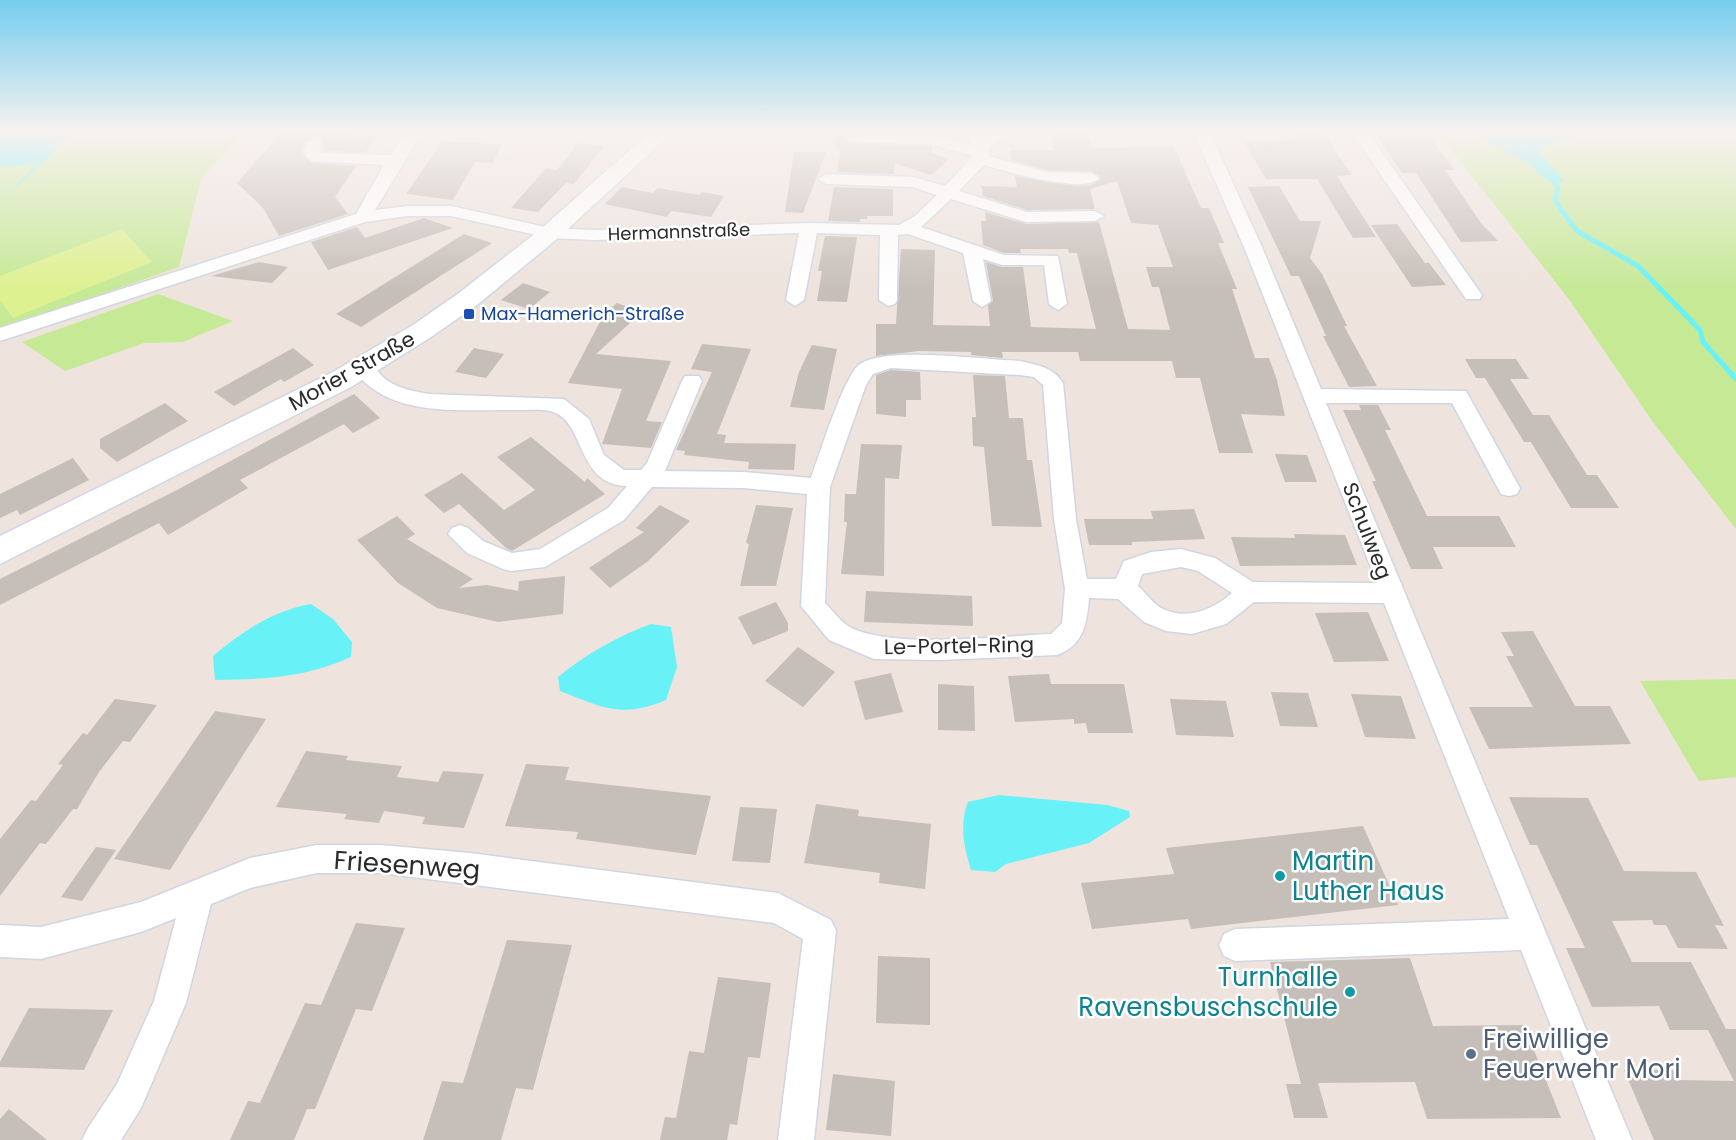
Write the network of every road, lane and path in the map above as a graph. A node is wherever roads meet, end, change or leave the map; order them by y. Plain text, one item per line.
1 (381, 184) edge
2 (605, 184) edge
3 (913, 184) edge
4 (956, 184) edge
5 (1225, 184) edge
6 (1396, 184) edge
7 (948, 194) junction
8 (1095, 216) dead end
9 (363, 217) junction
10 (809, 228) junction
11 (908, 228) junction
12 (888, 230) junction
13 (550, 233) junction
14 (972, 251) junction
15 (1473, 295) dead end
16 (795, 300) dead end
17 (888, 300) dead end
18 (982, 301) dead end
19 (1058, 303) dead end
20 (0, 335) edge
21 (363, 368) junction
22 (692, 381) dead end
23 (1313, 396) junction
24 (643, 479) junction
25 (819, 487) junction
26 (1509, 488) dead end
27 (460, 534) dead end
28 (0, 551) edge
29 (1077, 589) junction
30 (1124, 590) junction
31 (1248, 592) junction
32 (1391, 593) junction
33 (198, 894) junction
34 (1529, 934) junction
35 (0, 941) edge
36 (1235, 945) dead end
37 (100, 1140) edge
38 (796, 1140) edge
39 (1614, 1140) edge

1 - 9 street
2 - 13 main road, Morier Straße
3 - 7 street
4 - 7 street
5 - 23 street, Schulweg
6 - 15 street
7 - 8 street
7 - 11 street
9 - 13 street
9 - 20 street
10 - 12 street, Hermannstraße
10 - 13 street, Hermannstraße
10 - 16 street
11 - 12 street, Hermannstraße
11 - 14 street, Hermannstraße
12 - 17 street
13 - 21 main road, Morier Straße
14 - 18 street
14 - 19 street, Hermannstraße
21 - 24 street
21 - 28 main road, Morier Straße
22 - 24 street
23 - 26 street
23 - 32 street, Schulweg
24 - 25 street
24 - 27 street
25 - 29 street, Le-Portel-Ring
25 - 29 street, Le-Portel-Ring
29 - 30 street
30 - 31 street
30 - 31 street
31 - 32 street
32 - 34 street, Schulweg
33 - 35 street, Friesenweg
33 - 37 street
33 - 38 street, Friesenweg
34 - 36 street
34 - 39 street, Schulweg

